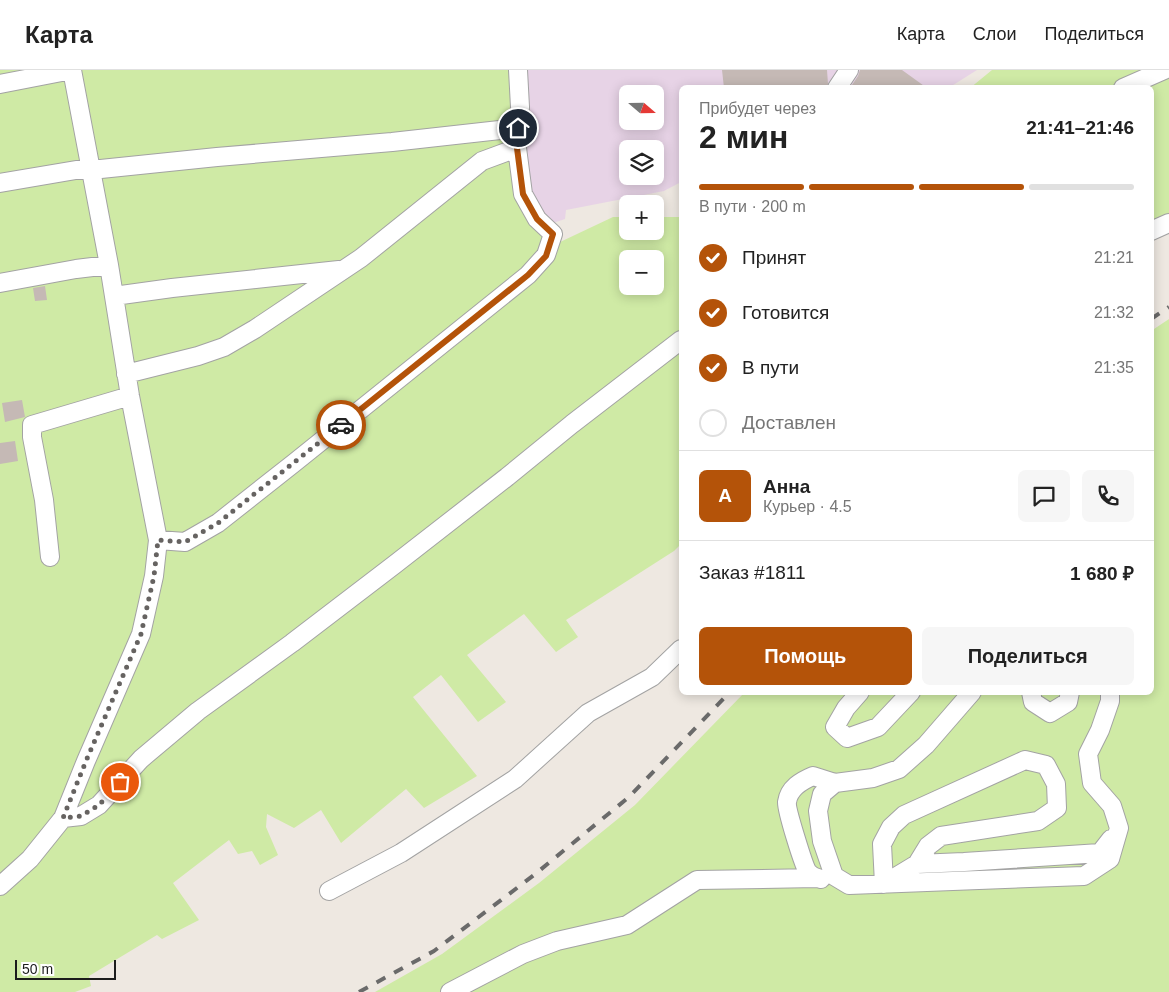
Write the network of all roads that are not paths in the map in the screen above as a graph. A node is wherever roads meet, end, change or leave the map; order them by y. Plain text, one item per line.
1 (72, 70) edge
2 (518, 70) edge
3 (849, 70) edge
4 (1164, 70) edge
5 (0, 84) edge
6 (839, 85) edge
7 (1130, 85) edge
8 (518, 128) junction
9 (517, 148) junction
10 (91, 170) junction
11 (0, 183) edge
12 (1169, 223) edge
13 (1154, 230) edge
14 (109, 265) junction
15 (344, 270) junction
16 (0, 283) edge
17 (114, 296) junction
18 (679, 342) edge
19 (126, 374) junction
20 (130, 396) junction
21 (158, 540) junction
22 (50, 557) dead end
23 (679, 652) edge
24 (857, 695) edge
25 (908, 695) edge
26 (969, 695) edge
27 (1032, 695) edge
28 (1069, 695) edge
29 (1110, 695) edge
30 (834, 783) junction
31 (63, 818) junction
32 (1119, 828) junction
33 (917, 864) junction
34 (817, 878) junction
35 (884, 884) junction
36 (0, 886) edge
37 (849, 886) junction
38 (329, 891) dead end
39 (450, 992) edge

1 - 5 lane
1 - 10 lane
2 - 8 lane
3 - 6 lane
4 - 7 lane
8 - 9 lane
8 - 10 lane
9 - 15 lane
9 - 21 lane
10 - 11 lane
10 - 14 lane
12 - 13 lane
14 - 16 lane
14 - 17 lane
15 - 17 lane
15 - 19 lane
17 - 19 lane
18 - 31 lane
19 - 20 lane
20 - 21 lane
20 - 22 lane
21 - 31 lane
23 - 38 lane
24 - 25 lane
26 - 30 lane
27 - 28 lane
29 - 32 lane
30 - 34 lane
30 - 37 lane
31 - 36 lane
32 - 33 lane
32 - 35 lane
33 - 35 lane
33 - 35 lane
34 - 37 lane
34 - 39 lane
35 - 37 lane

